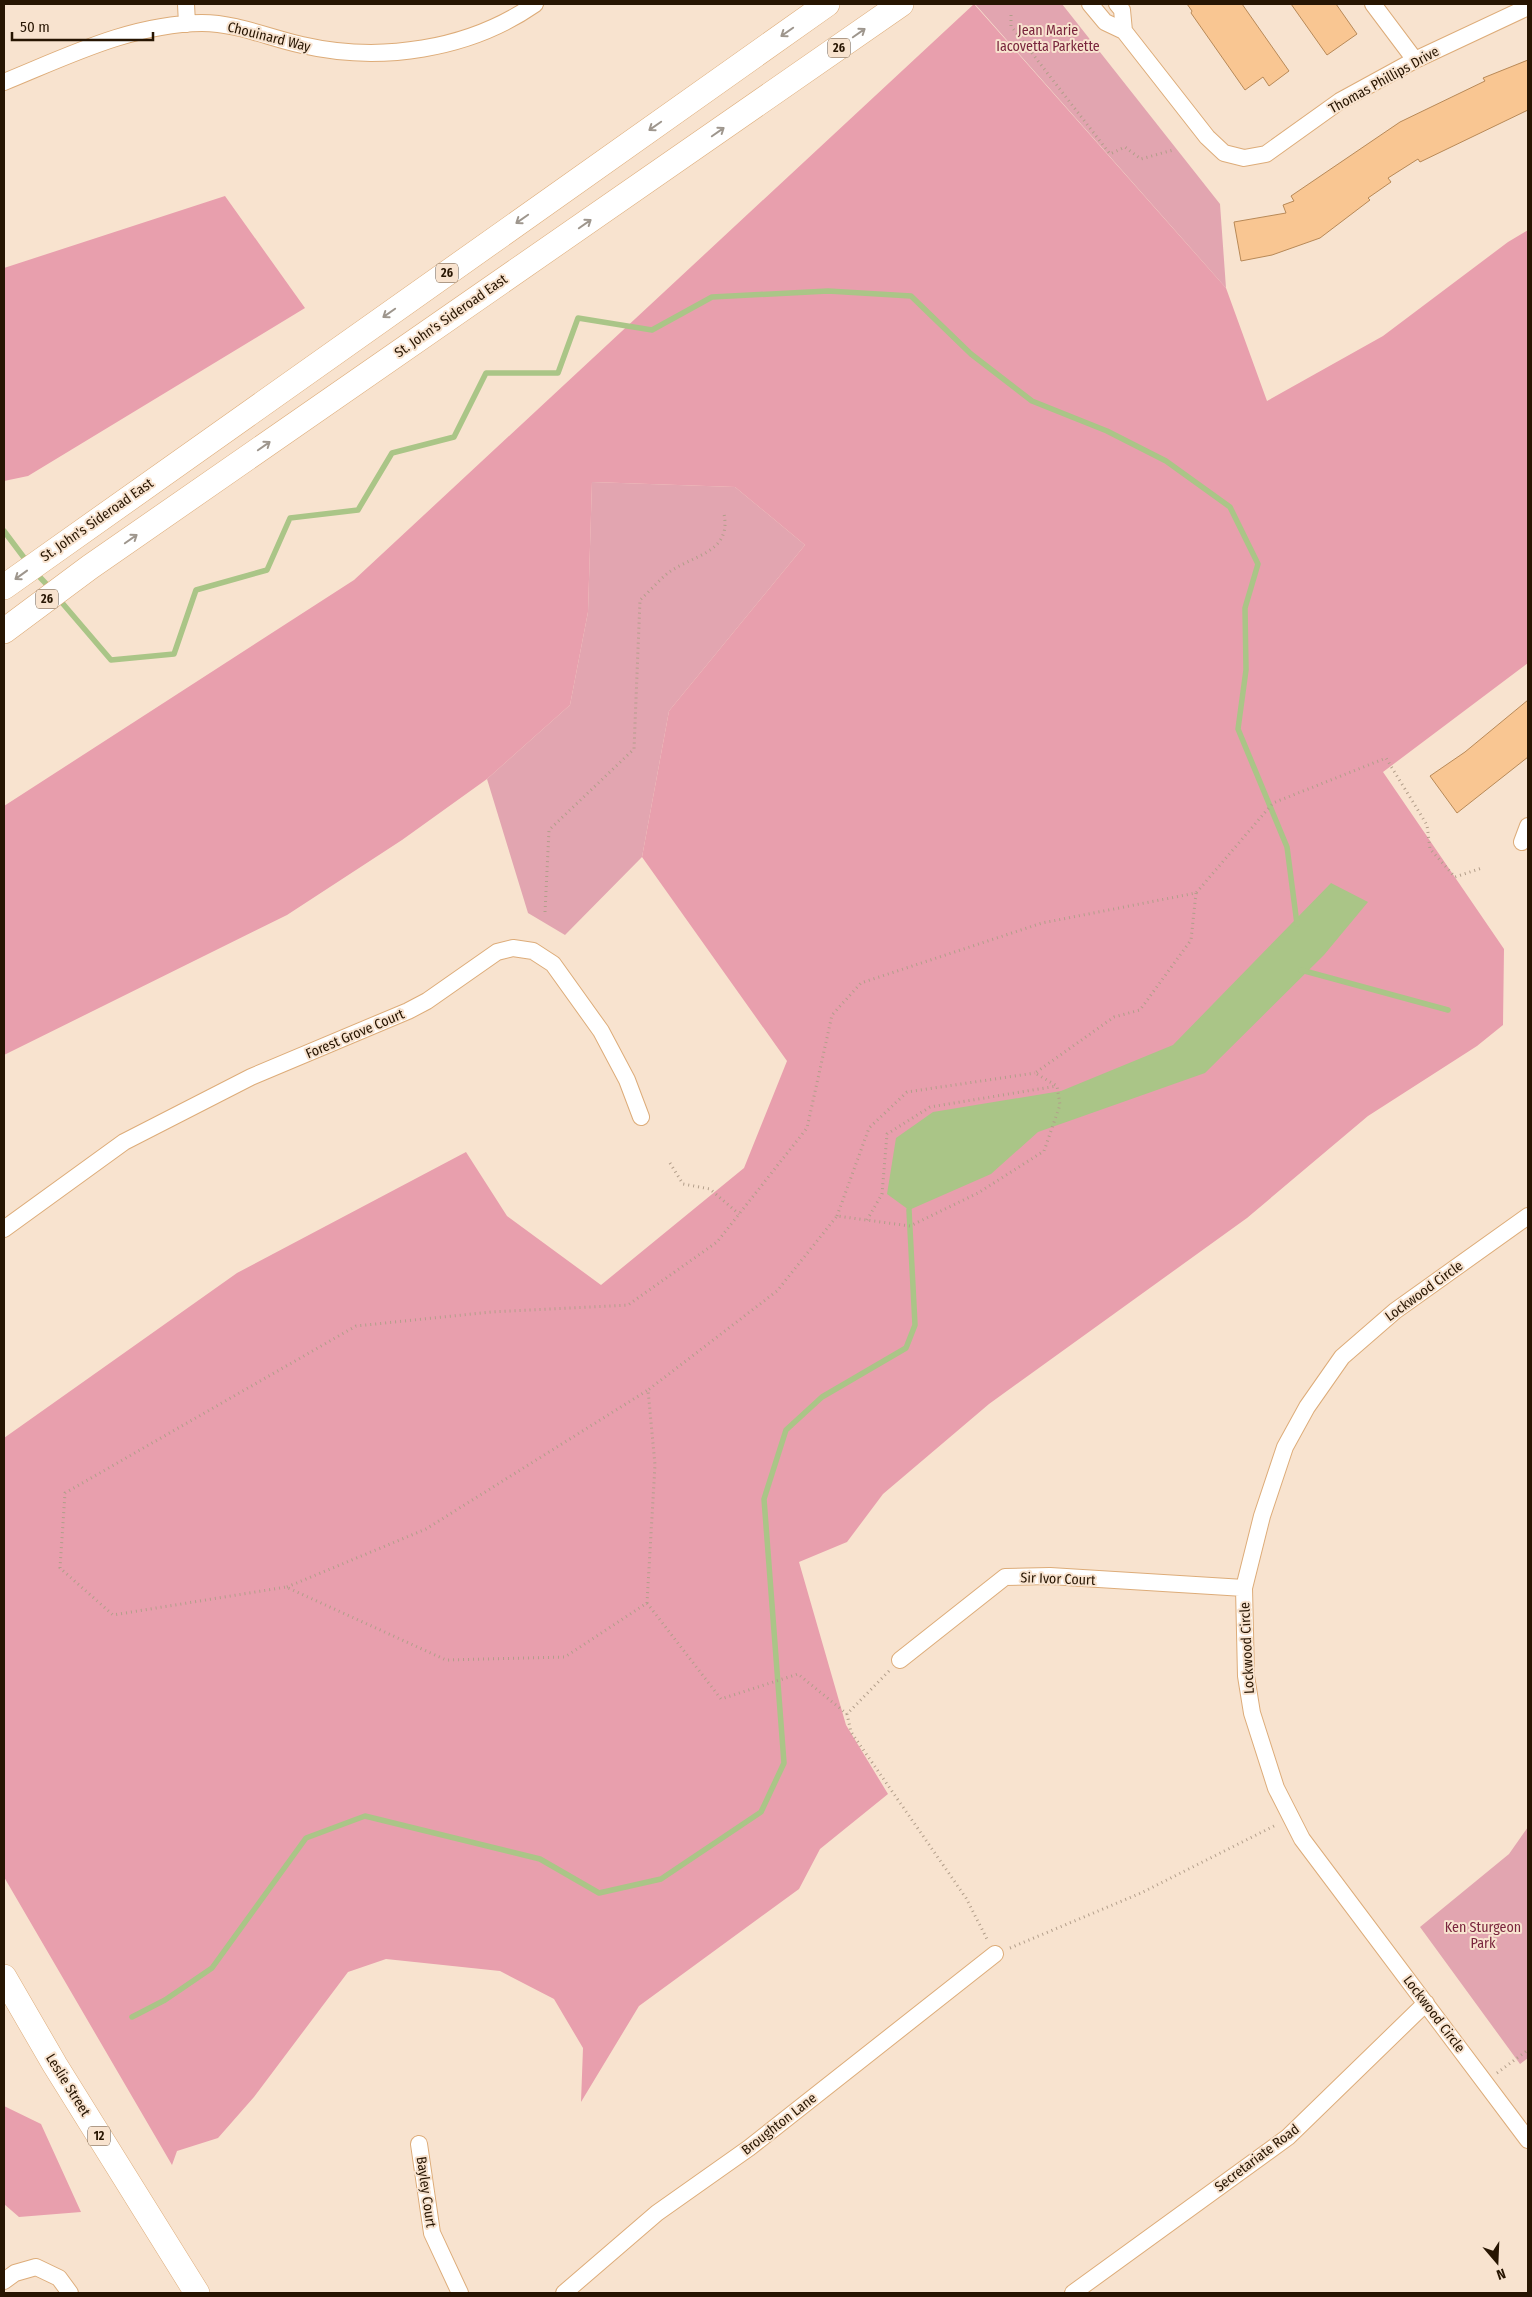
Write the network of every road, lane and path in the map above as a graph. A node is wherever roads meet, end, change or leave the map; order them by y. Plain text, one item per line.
1 (186, 4) edge
2 (535, 4) edge
3 (827, 4) edge
4 (901, 4) edge
5 (1090, 4) edge
6 (1118, 4) edge
7 (1373, 4) edge
8 (1528, 7) edge
9 (1011, 16) dead end
10 (187, 24) junction
11 (1124, 31) junction
12 (1415, 60) junction
13 (4, 82) edge
14 (1173, 150) dead end
15 (724, 514) dead end
16 (4, 587) edge
17 (4, 631) edge
18 (1528, 826) edge
19 (1522, 842) dead end
20 (1482, 868) dead end
21 (1196, 893) junction
22 (545, 912) dead end
23 (1035, 1073) junction
24 (1058, 1086) junction
25 (641, 1117) dead end
26 (670, 1163) dead end
27 (739, 1214) junction
28 (836, 1216) junction
29 (1528, 1216) edge
30 (867, 1220) junction
31 (4, 1229) edge
32 (648, 1390) junction
33 (286, 1588) junction
34 (1244, 1588) junction
35 (647, 1603) junction
36 (900, 1660) joint
37 (847, 1714) junction
38 (1291, 1818) junction
39 (995, 1954) junction
40 (4, 1977) edge
41 (1426, 2003) junction
42 (1528, 2050) edge
43 (1484, 2082) junction
44 (1528, 2140) edge
45 (419, 2144) dead end
46 (4, 2281) edge
47 (70, 2293) edge
48 (197, 2293) edge
49 (460, 2293) edge
50 (564, 2293) edge
51 (1073, 2293) edge

1 - 10 street
2 - 10 street, Chouinard Way
3 -> 16 main road, St. John's Sideroad East / 26
17 -> 4 main road, St. John's Sideroad East / 26
5 - 11 street, Thomas Phillips Drive
6 - 11 street, Thomas Phillips Drive
7 - 12 street
8 - 12 street, Thomas Phillips Drive
9 - 14 path
10 - 13 street, Chouinard Way
11 - 12 street, Thomas Phillips Drive
15 - 22 path
18 - 19 street
20 - 21 path
21 - 23 path
21 - 27 path
23 - 24 path
23 - 28 path
24 - 30 path
24 - 30 path
25 - 31 street, Forest Grove Court
26 - 27 path
27 - 33 path
28 - 30 path
28 - 32 path
29 - 34 street, Lockwood Circle
32 - 33 path
32 - 35 path
33 - 35 path
34 - 36 street, Sir Ivor Court
34 - 38 street, Lockwood Circle
35 - 37 path
36 - 37 path
37 - 39 path
38 - 39 path
38 - 41 street, Lockwood Circle
39 - 50 street, Broughton Lane
40 - 48 main road, Leslie Street / 12
41 - 43 street, Lockwood Circle
41 - 51 street, Secretariate Road
42 - 43 path
43 - 44 street, Lockwood Circle
45 - 49 street, Bayley Court
46 - 47 street

